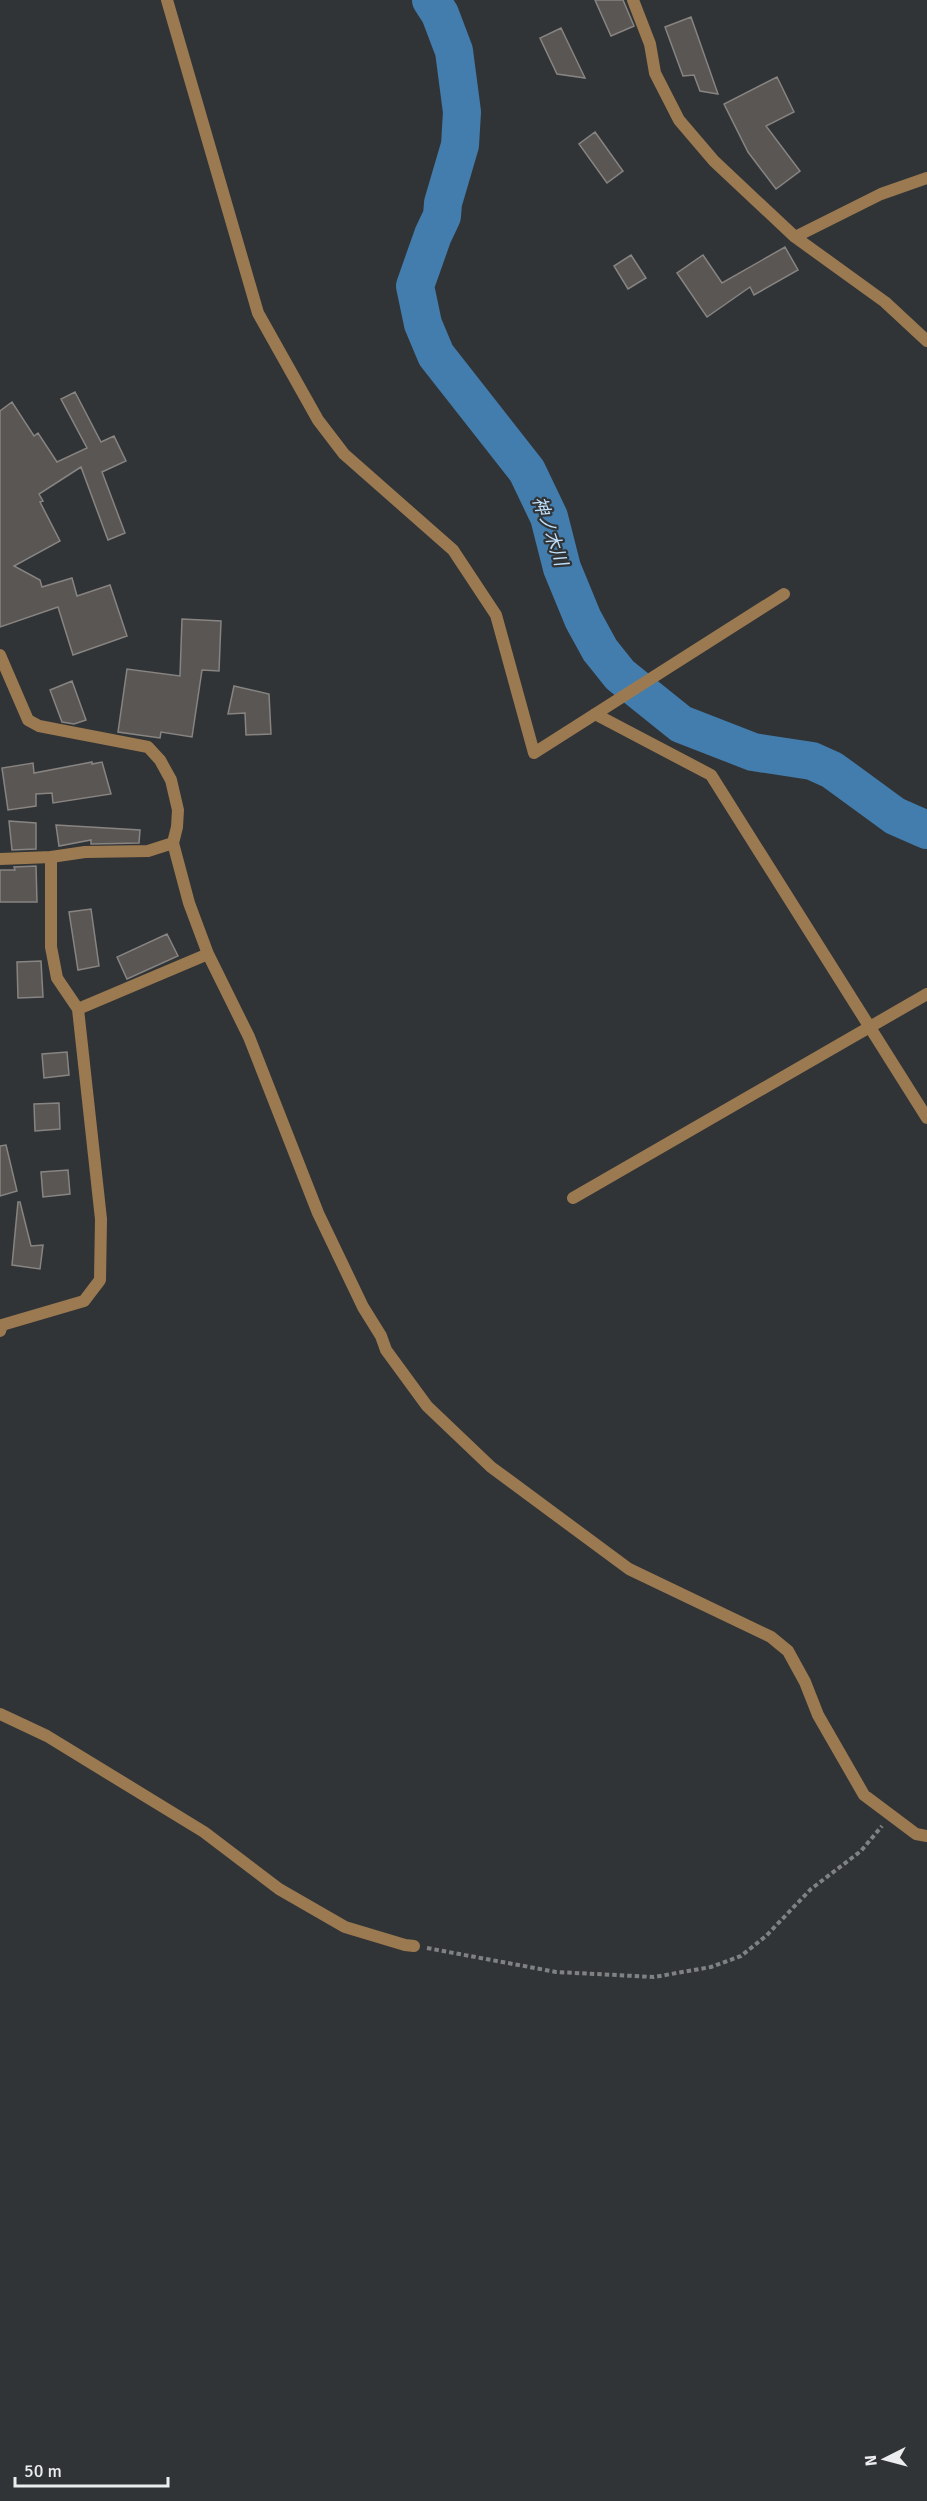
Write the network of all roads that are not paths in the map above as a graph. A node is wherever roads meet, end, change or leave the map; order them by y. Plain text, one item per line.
1 (167, 0) edge
2 (633, 0) edge
3 (927, 178) edge
4 (795, 237) junction
5 (927, 341) edge
6 (784, 594) dead end
7 (0, 655) edge
8 (595, 714) junction
9 (173, 843) junction
10 (51, 857) junction
11 (0, 859) edge
12 (208, 954) junction
13 (927, 994) edge
14 (78, 1008) junction
15 (870, 1026) junction
16 (927, 1118) edge
17 (573, 1198) dead end
18 (0, 1331) edge
19 (0, 1714) edge
20 (927, 1836) edge
21 (414, 1946) road end

1 - 8 street
2 - 4 street
3 - 4 street
4 - 5 street
6 - 8 street
7 - 9 street
8 - 15 street
9 - 10 street
9 - 12 street
10 - 11 street
10 - 14 street
12 - 14 street
12 - 20 street
13 - 15 street
14 - 18 street
15 - 16 street
15 - 17 street
19 - 21 street

